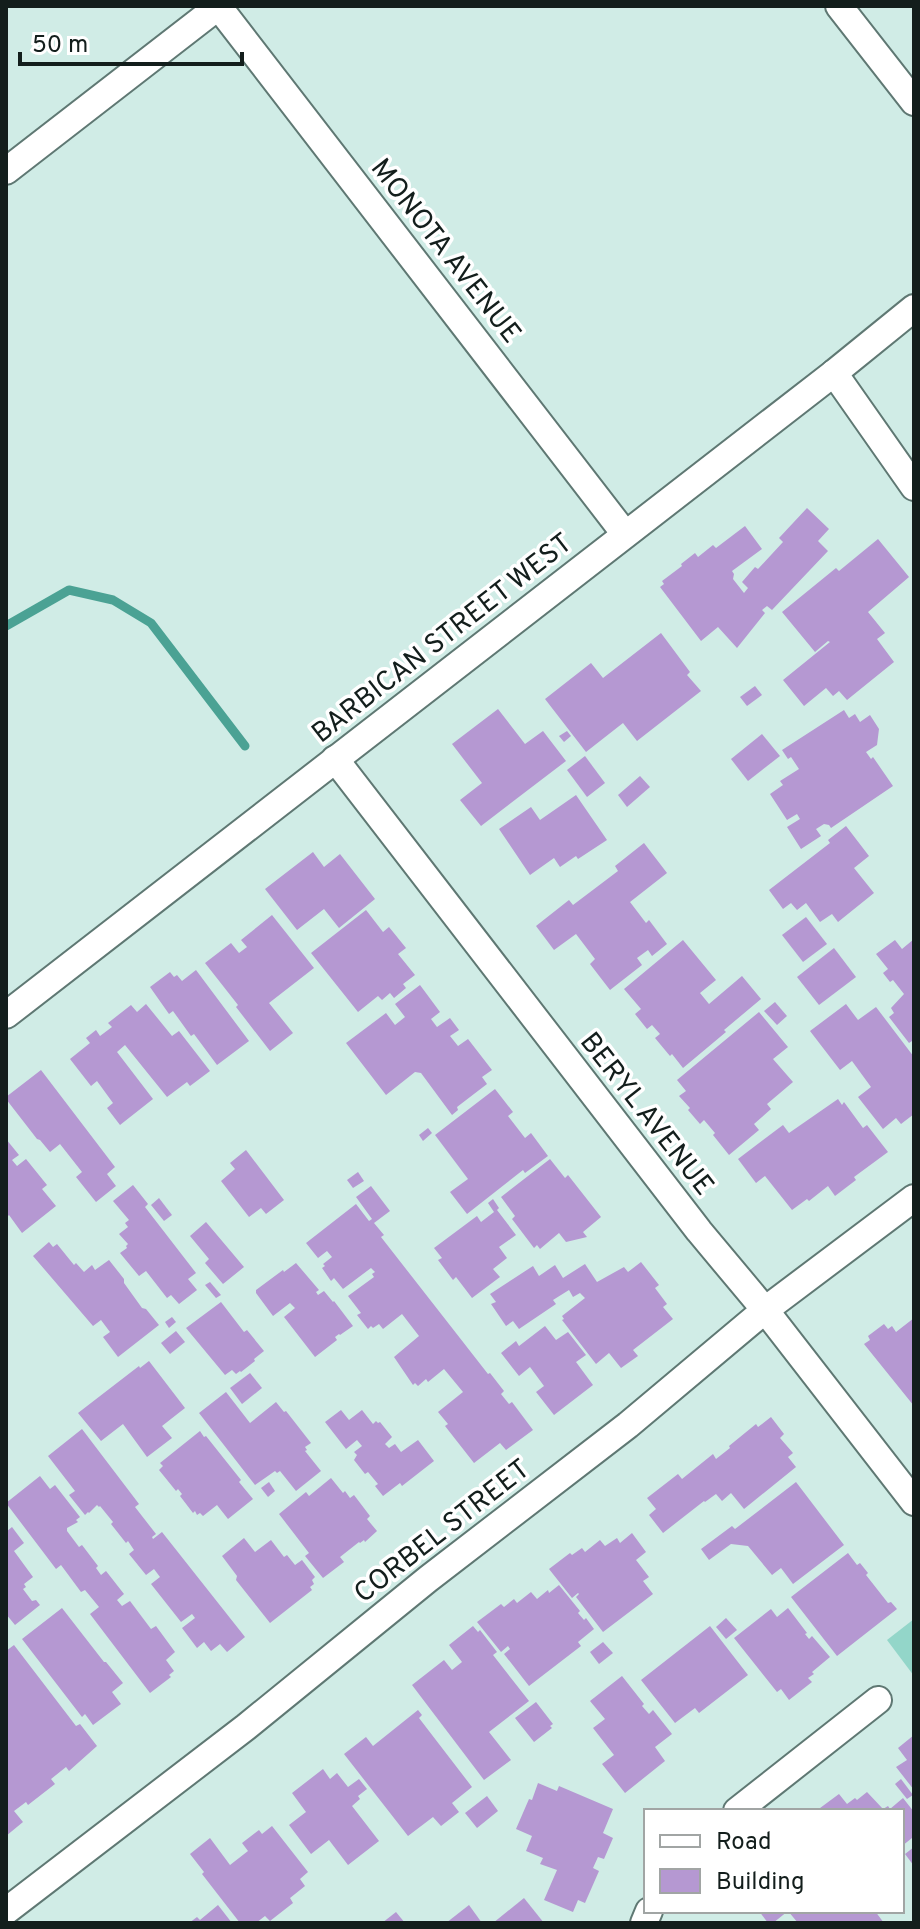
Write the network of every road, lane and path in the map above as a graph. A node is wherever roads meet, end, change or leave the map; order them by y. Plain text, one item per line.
1 (218, 6) edge
2 (839, 6) edge
3 (914, 102) edge
4 (6, 171) edge
5 (914, 308) edge
6 (834, 373) junction
7 (914, 487) edge
8 (625, 534) junction
9 (335, 759) junction
10 (6, 1015) edge
11 (914, 1198) edge
12 (765, 1310) junction
13 (914, 1502) edge
14 (878, 1700) dead end
15 (740, 1809) edge
16 (6, 1911) edge

1 - 4 street
1 - 8 street, MONOTA AVENUE
2 - 3 street
5 - 6 street, BARBICAN STREET WEST
6 - 7 street
6 - 8 street, BARBICAN STREET WEST
8 - 9 street, BARBICAN STREET WEST
9 - 10 street, BARBICAN STREET WEST
9 - 12 street, BERYL AVENUE
11 - 12 street, CORBEL STREET
12 - 13 street, BERYL AVENUE
12 - 16 street, CORBEL STREET
14 - 15 street

